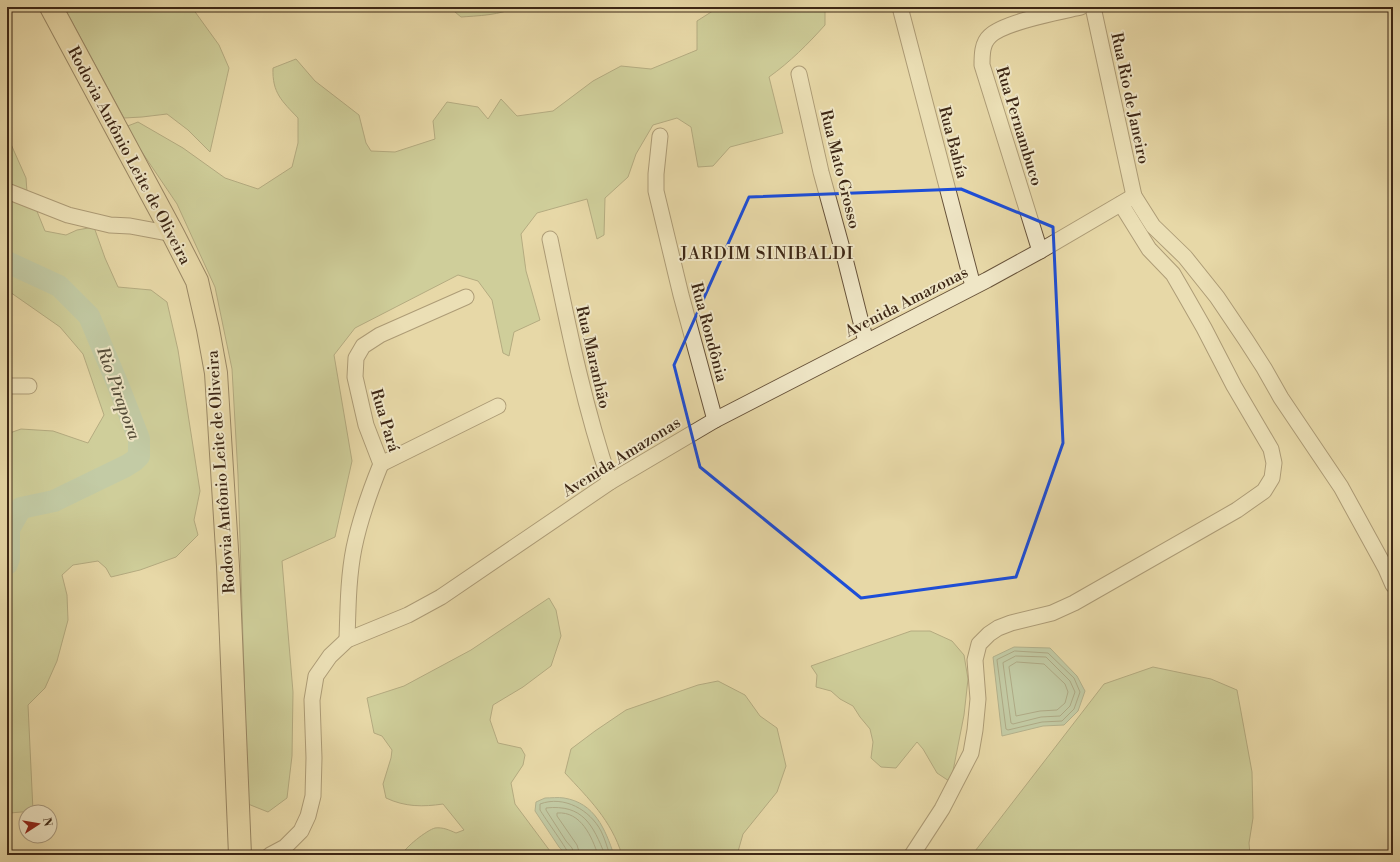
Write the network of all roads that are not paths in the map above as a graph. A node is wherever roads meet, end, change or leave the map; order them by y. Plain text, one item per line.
1 (51, 7) edge
2 (900, 7) edge
3 (1081, 7) edge
4 (1093, 7) edge
5 (799, 74) dead end
6 (660, 136) dead end
7 (7, 191) edge
8 (1134, 196) junction
9 (1121, 204) junction
10 (173, 234) junction
11 (550, 239) dead end
12 (1040, 251) junction
13 (973, 286) junction
14 (466, 297) dead end
15 (866, 342) junction
16 (7, 386) edge
17 (29, 386) dead end
18 (498, 406) dead end
19 (715, 420) junction
20 (381, 464) junction
21 (610, 482) junction
22 (1393, 585) edge
23 (347, 640) junction
24 (240, 855) edge
25 (270, 855) edge
26 (912, 855) edge

1 - 10 main road, Rodovia Antônio Leite de Oliveira
2 - 13 street, Rua Bahía
3 - 12 street, Rua Pernambuco
4 - 8 street, Rua Rio de Janeiro
5 - 15 street, Rua Mato Grosso
6 - 19 street, Rua Rondônia
7 - 10 street
8 - 9 street, Avenida Amazonas
8 - 22 street
9 - 12 street, Avenida Amazonas
9 - 26 street
10 - 24 main road, Rodovia Antônio Leite de Oliveira
11 - 21 street, Rua Maranhão
12 - 13 street, Avenida Amazonas
13 - 15 street, Avenida Amazonas
14 - 20 street, Rua Pará
15 - 19 street, Avenida Amazonas
16 - 17 street
18 - 20 street
19 - 21 street, Avenida Amazonas
20 - 23 street, Rua Pará
21 - 23 street, Avenida Amazonas
23 - 25 street, Avenida Amazonas

